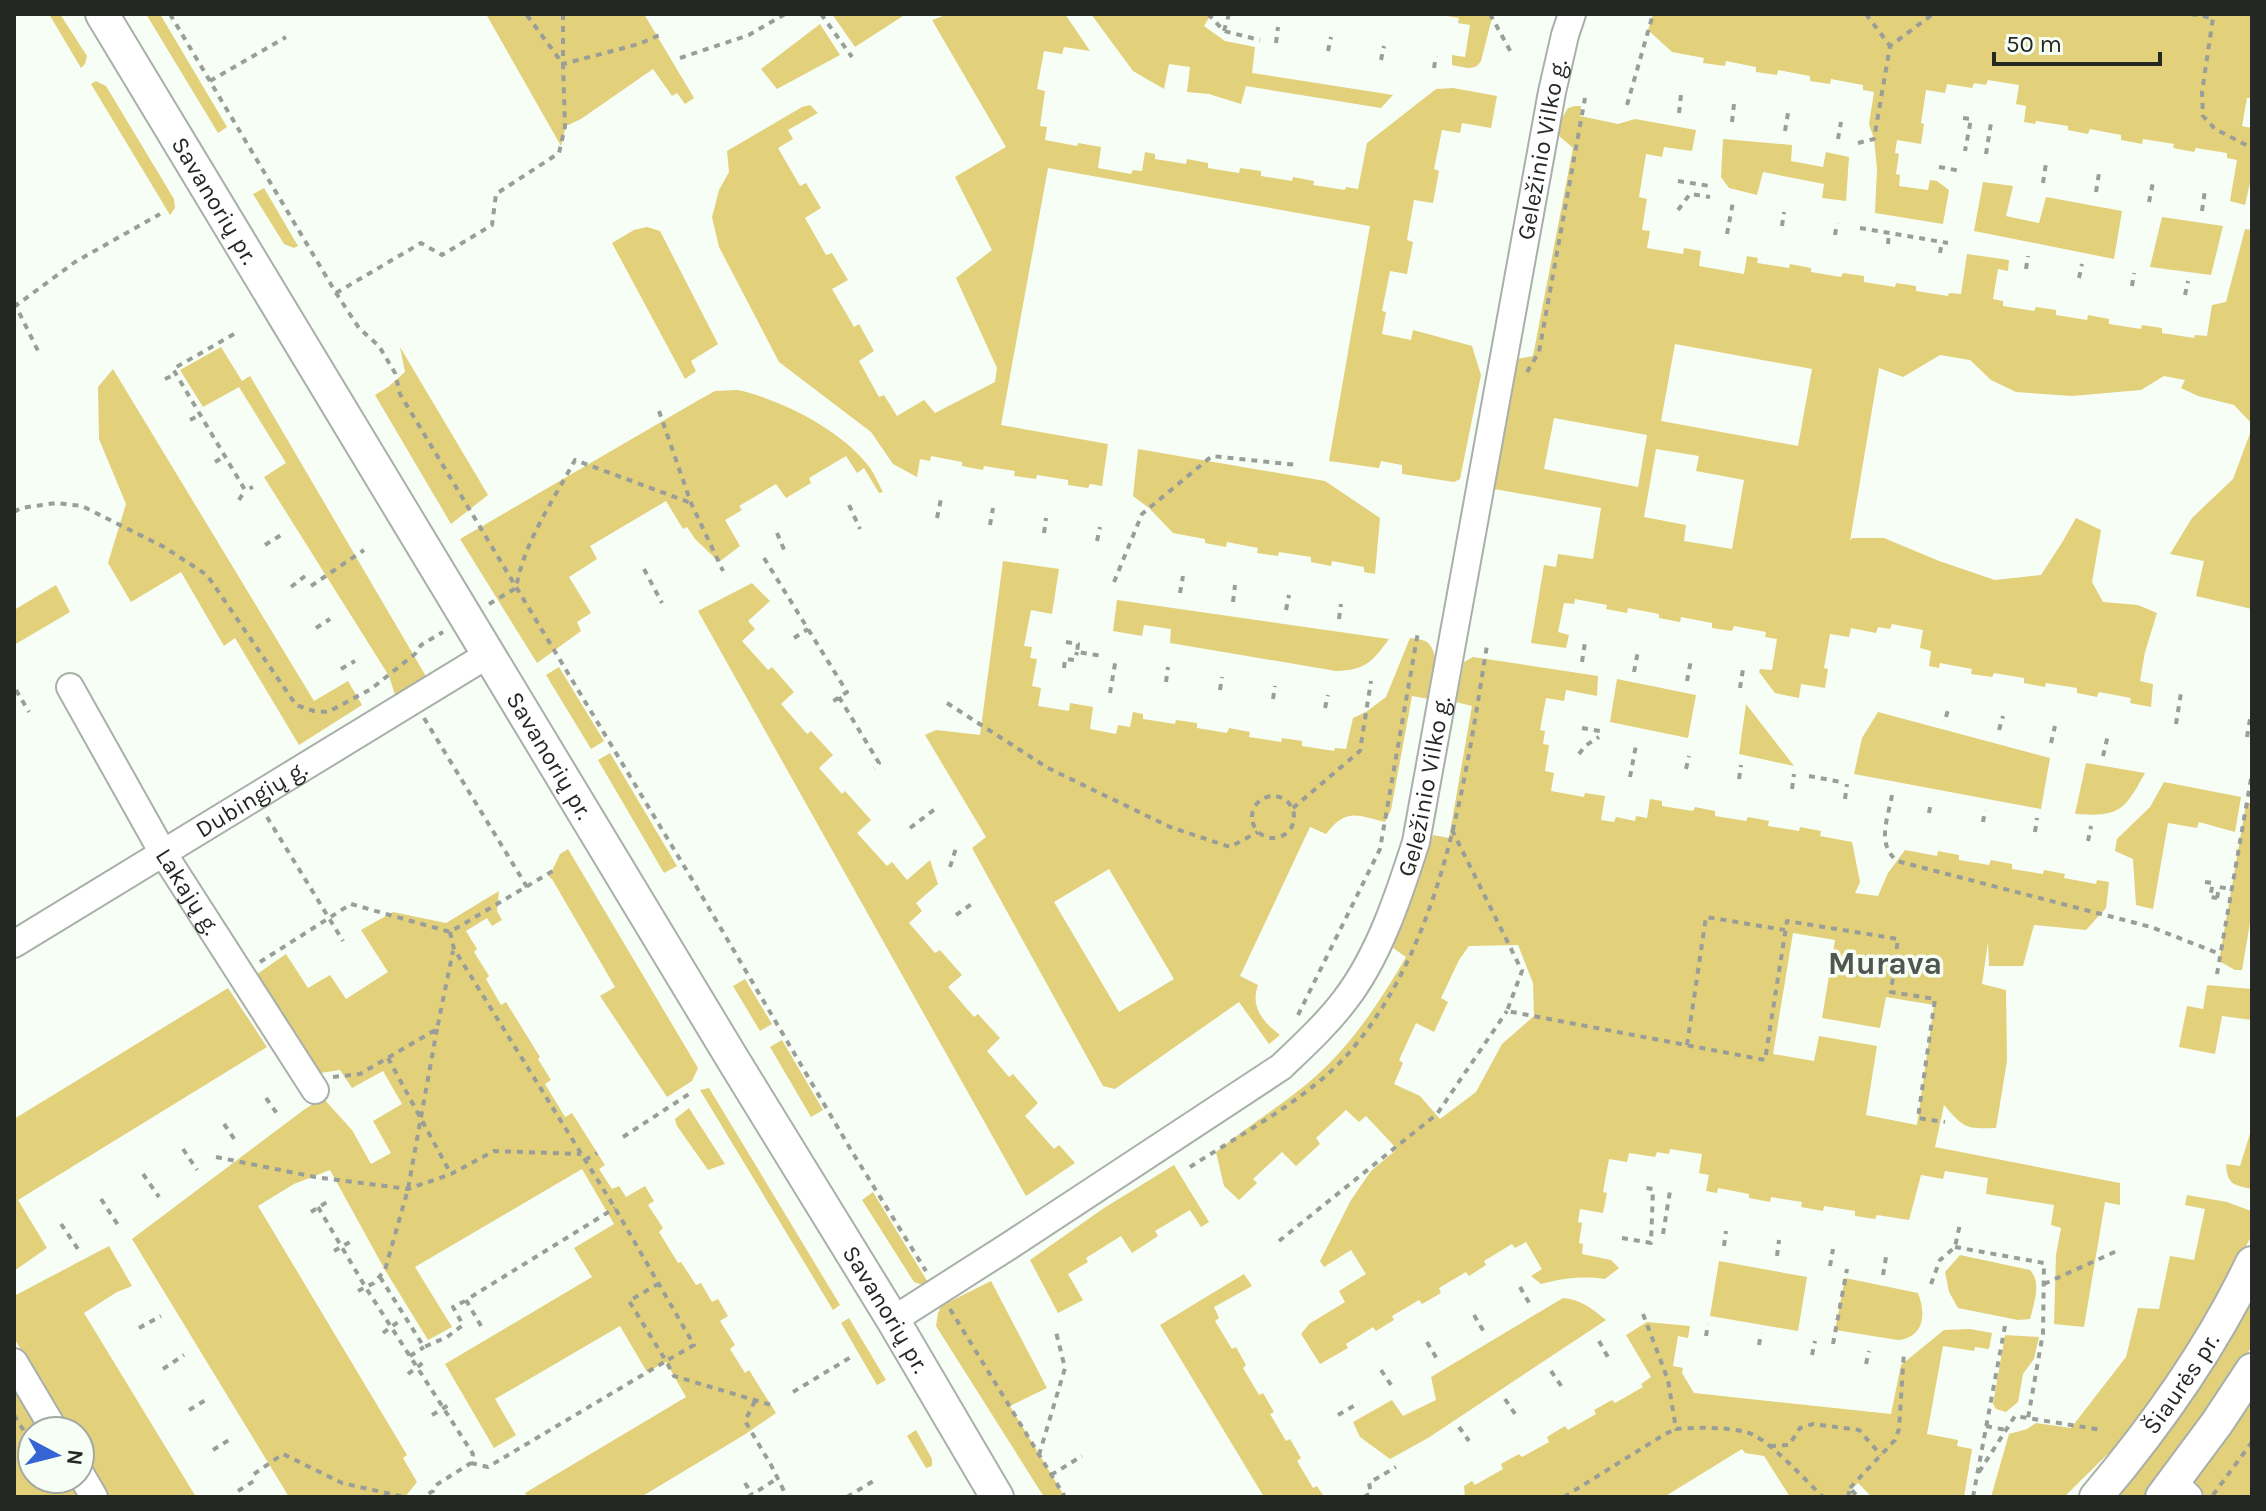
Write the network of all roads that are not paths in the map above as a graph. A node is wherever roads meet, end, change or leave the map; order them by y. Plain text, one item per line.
1 (102, 14) edge
2 (1572, 14) edge
3 (489, 654) junction
4 (70, 687) dead end
5 (163, 853) junction
6 (14, 944) edge
7 (324, 1084) road end
8 (2252, 1263) edge
9 (893, 1320) junction
10 (14, 1362) edge
11 (2252, 1370) edge
12 (45, 1415) edge
13 (2175, 1492) edge
14 (997, 1497) edge
15 (2096, 1497) edge

1 - 3 main road, Savanorių pr.
2 - 9 street, Geležinio Vilko g.
3 - 5 street, Dubingių g.
3 - 9 main road, Savanorių pr.
4 - 5 street, Lakajų g.
5 - 6 street, Dubingių g.
5 - 7 street, Lakajų g.
8 - 15 main road, Šiaurės pr.
9 - 14 main road, Savanorių pr.
10 - 12 street
11 - 13 main road

